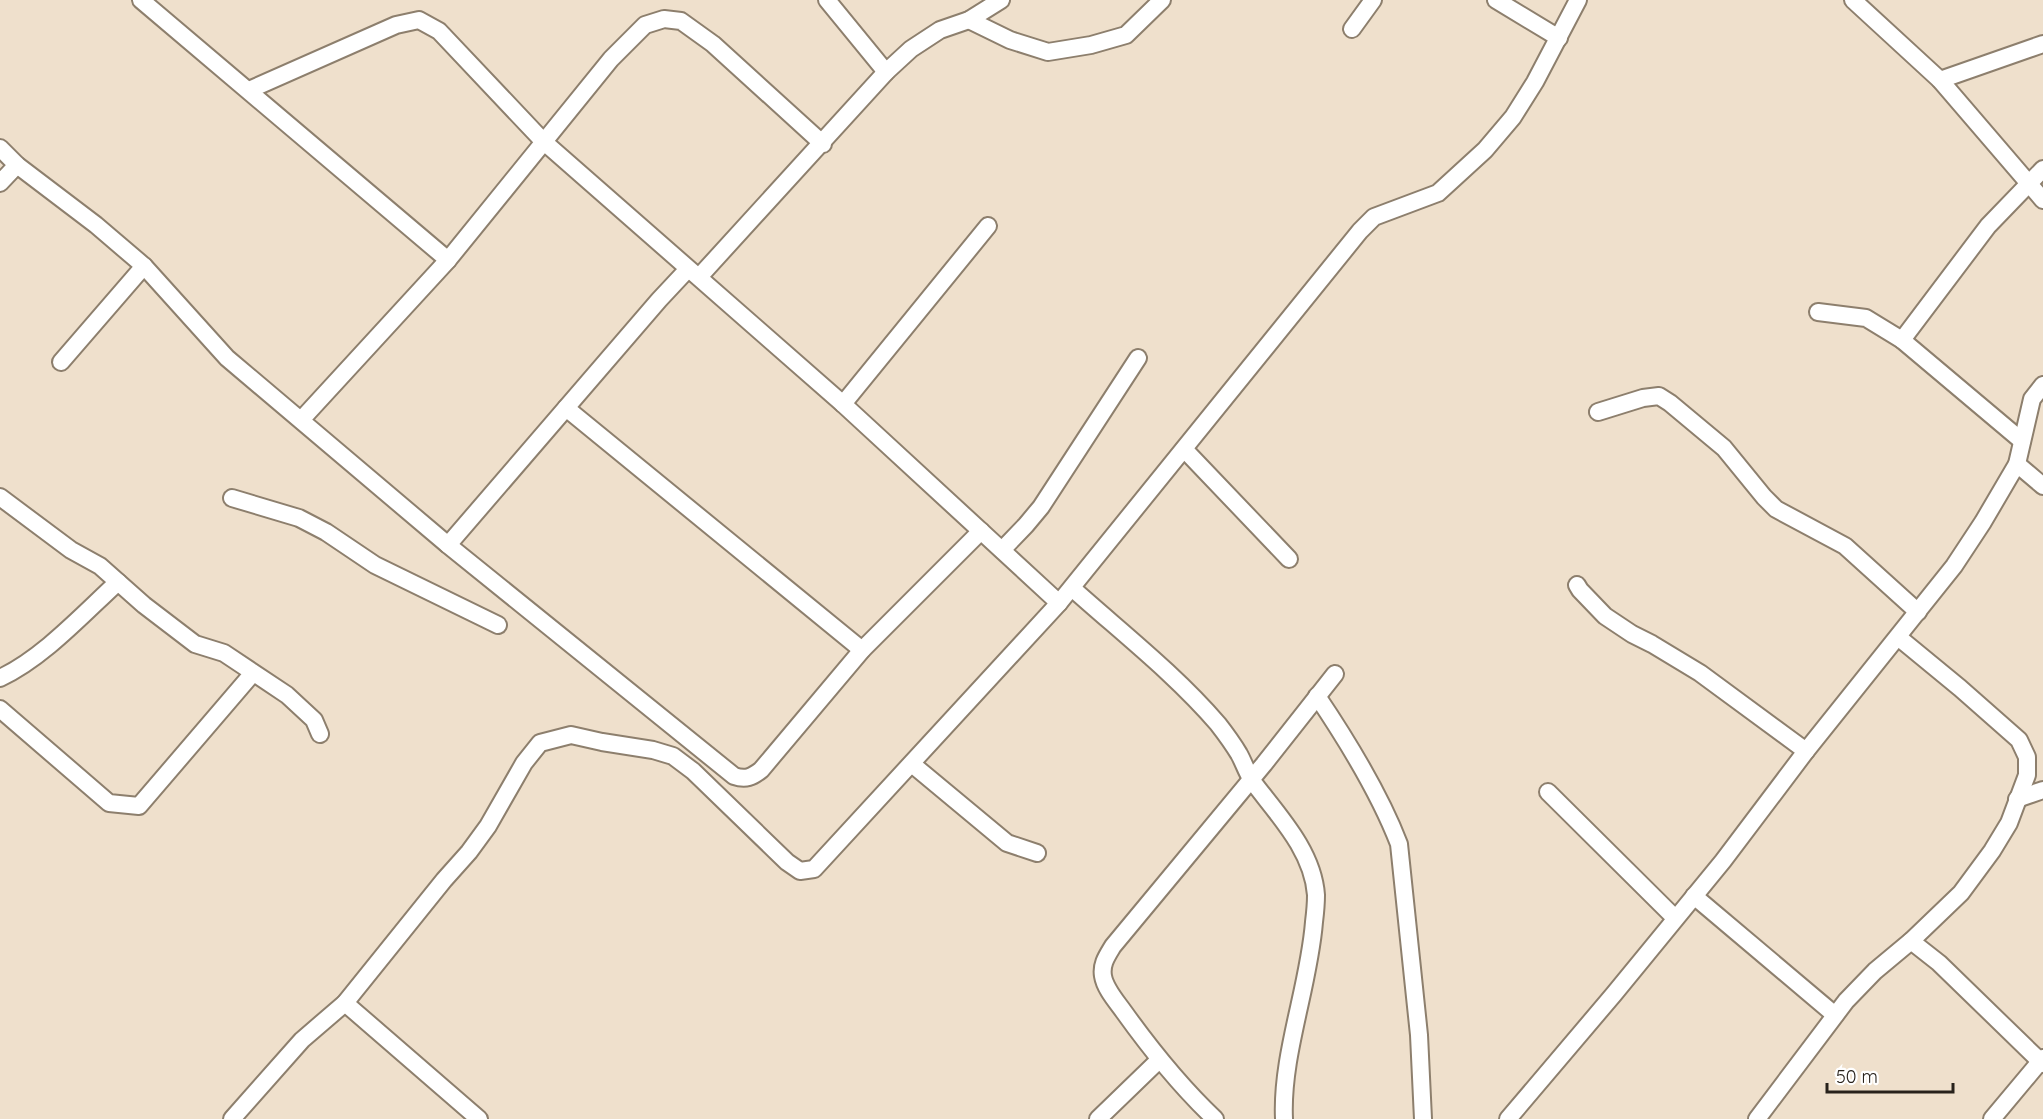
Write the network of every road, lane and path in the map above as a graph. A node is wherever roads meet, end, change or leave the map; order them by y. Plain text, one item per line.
1 (141, 0) edge
2 (827, 0) edge
3 (1001, 0) edge
4 (1162, 0) edge
5 (1373, 0) edge
6 (1496, 0) edge
7 (1578, 0) edge
8 (1853, 0) edge
9 (969, 20) junction
10 (1352, 29) dead end
11 (1559, 38) junction
12 (2043, 44) edge
13 (886, 72) junction
14 (1940, 80) junction
15 (249, 90) junction
16 (543, 141) junction
17 (823, 144) junction
18 (0, 148) edge
19 (17, 165) junction
20 (2043, 168) edge
21 (0, 183) edge
22 (2029, 183) junction
23 (2043, 200) edge
24 (988, 226) dead end
25 (448, 260) junction
26 (144, 266) junction
27 (693, 273) junction
28 (1818, 312) dead end
29 (1902, 340) junction
30 (1138, 357) dead end
31 (61, 362) dead end
32 (2043, 385) edge
33 (843, 404) junction
34 (566, 408) junction
35 (1598, 412) dead end
36 (301, 420) junction
37 (2022, 441) junction
38 (1184, 449) junction
39 (2017, 464) junction
40 (2043, 486) edge
41 (0, 497) edge
42 (232, 498) dead end
43 (981, 531) junction
44 (448, 545) junction
45 (1002, 550) junction
46 (1289, 559) dead end
47 (118, 582) junction
48 (1577, 585) dead end
49 (1072, 588) junction
50 (1059, 603) junction
51 (1918, 612) junction
52 (498, 625) dead end
53 (1898, 637) junction
54 (862, 650) junction
55 (253, 673) junction
56 (1335, 674) dead end
57 (0, 678) edge
58 (1317, 696) junction
59 (0, 709) edge
60 (320, 734) dead end
61 (1806, 751) junction
62 (912, 764) junction
63 (1251, 779) junction
64 (2043, 790) edge
65 (1548, 792) dead end
66 (2018, 799) junction
67 (1037, 853) dead end
68 (1694, 896) junction
69 (1675, 918) junction
70 (1911, 941) junction
71 (345, 1003) junction
72 (1835, 1015) junction
73 (1159, 1060) junction
74 (2042, 1061) edge
75 (232, 1119) edge
76 (479, 1119) edge
77 (1098, 1119) edge
78 (1215, 1119) edge
79 (1284, 1119) edge
80 (1423, 1119) edge
81 (1508, 1119) edge
82 (1757, 1119) edge
83 (1992, 1119) edge

1 - 15 street
2 - 13 street
3 - 9 street
4 - 9 street
5 - 10 street
6 - 11 street
7 - 11 street
8 - 14 street
9 - 13 street
11 - 38 street
12 - 14 street
13 - 17 street
14 - 22 street
15 - 16 street
15 - 25 street
16 - 17 street
16 - 25 street
16 - 27 street
17 - 27 street
18 - 19 street
19 - 21 street
19 - 26 street
20 - 22 street
22 - 23 street
22 - 29 street
24 - 33 street
25 - 36 street
26 - 31 street
26 - 36 street
27 - 33 street
27 - 34 street
28 - 29 street
29 - 37 street
30 - 45 street
32 - 37 street
33 - 43 street
34 - 44 street
34 - 54 street
35 - 51 street
36 - 44 street
37 - 39 street
38 - 46 street
38 - 49 street
39 - 40 street
39 - 51 street
41 - 47 street
42 - 52 street
43 - 45 street
43 - 54 street
44 - 54 street
45 - 50 street
47 - 55 street
47 - 57 street
48 - 61 street
49 - 50 street
49 - 63 street
50 - 62 street
51 - 53 street
53 - 61 street
53 - 66 street
55 - 59 street
55 - 60 street
56 - 58 street
58 - 63 street
58 - 80 street
61 - 68 street
62 - 67 street
62 - 71 street
63 - 73 street
63 - 79 street
64 - 66 street
65 - 69 street
66 - 70 street
68 - 69 street
68 - 72 street
69 - 81 street
70 - 72 street
70 - 74 street
71 - 75 street
71 - 76 street
72 - 82 street
73 - 77 street
73 - 78 street
74 - 83 street

